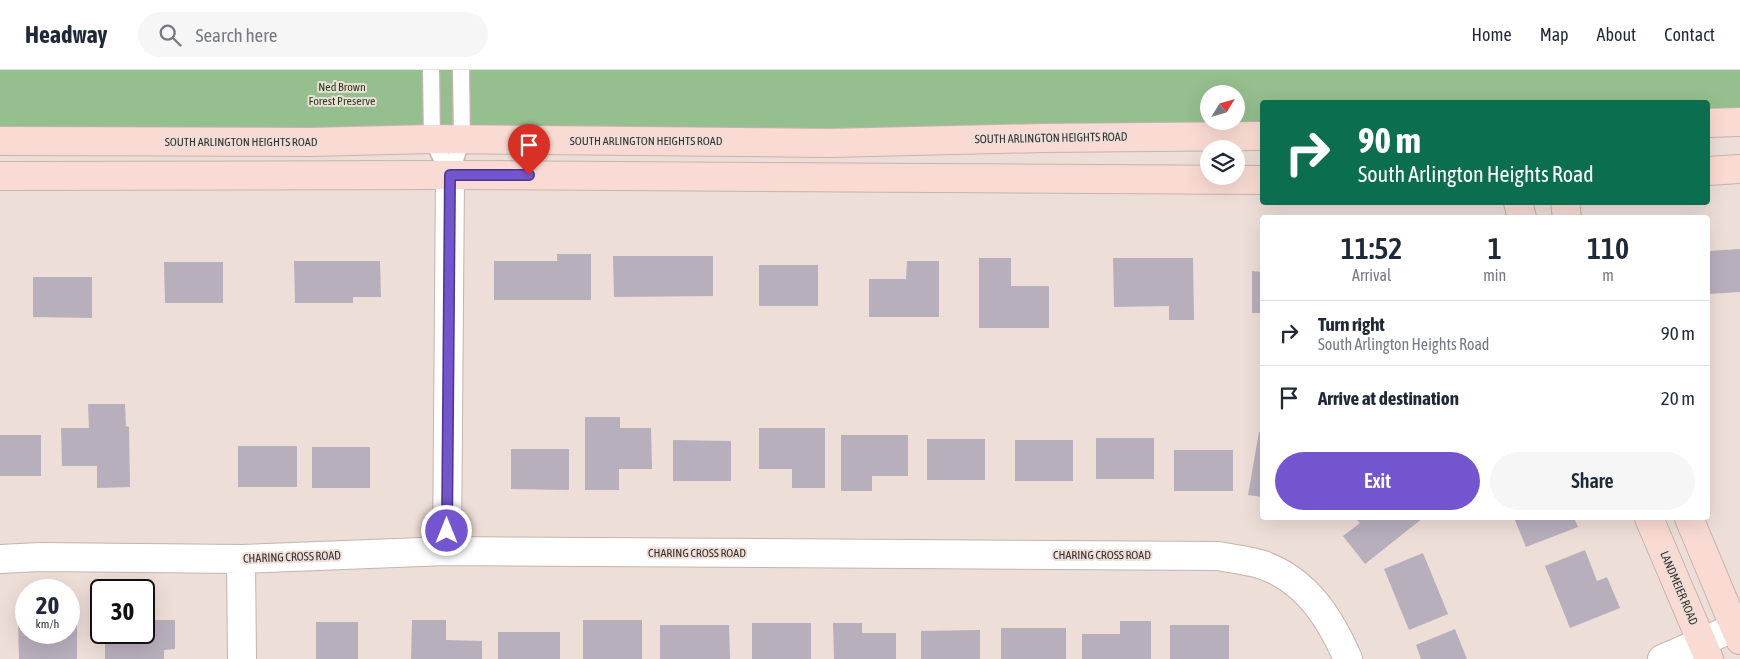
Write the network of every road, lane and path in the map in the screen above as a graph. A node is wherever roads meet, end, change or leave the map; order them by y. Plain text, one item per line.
1 (431, 70) edge
2 (461, 70) edge
3 (1740, 122) edge
4 (1710, 124) edge
5 (1260, 136) edge
6 (432, 139) junction
7 (462, 139) junction
8 (0, 141) edge
9 (1740, 169) edge
10 (1710, 171) edge
11 (450, 175) junction
12 (0, 176) edge
13 (1260, 180) edge
14 (1650, 520) edge
15 (1690, 520) edge
16 (447, 551) junction
17 (0, 559) edge
18 (241, 559) junction
19 (1738, 631) edge
20 (1705, 650) edge
21 (242, 659) edge
22 (1348, 659) edge
23 (1662, 659) edge

1 - 6 lane
2 - 7 lane
3 - 4 main road
5 - 7 main road, SOUTH ARLINGTON HEIGHTS ROAD
6 - 7 main road, SOUTH ARLINGTON HEIGHTS ROAD
6 - 8 main road, SOUTH ARLINGTON HEIGHTS ROAD
6 - 11 lane
7 - 11 lane
9 - 10 main road
11 - 12 main road
11 - 13 main road
11 - 16 street
14 - 20 main road, LANDMEIER ROAD
15 - 19 main road
16 - 18 street, CHARING CROSS ROAD
16 - 22 street, CHARING CROSS ROAD
17 - 18 street, CHARING CROSS ROAD
18 - 21 street
19 - 20 street
20 - 23 street

